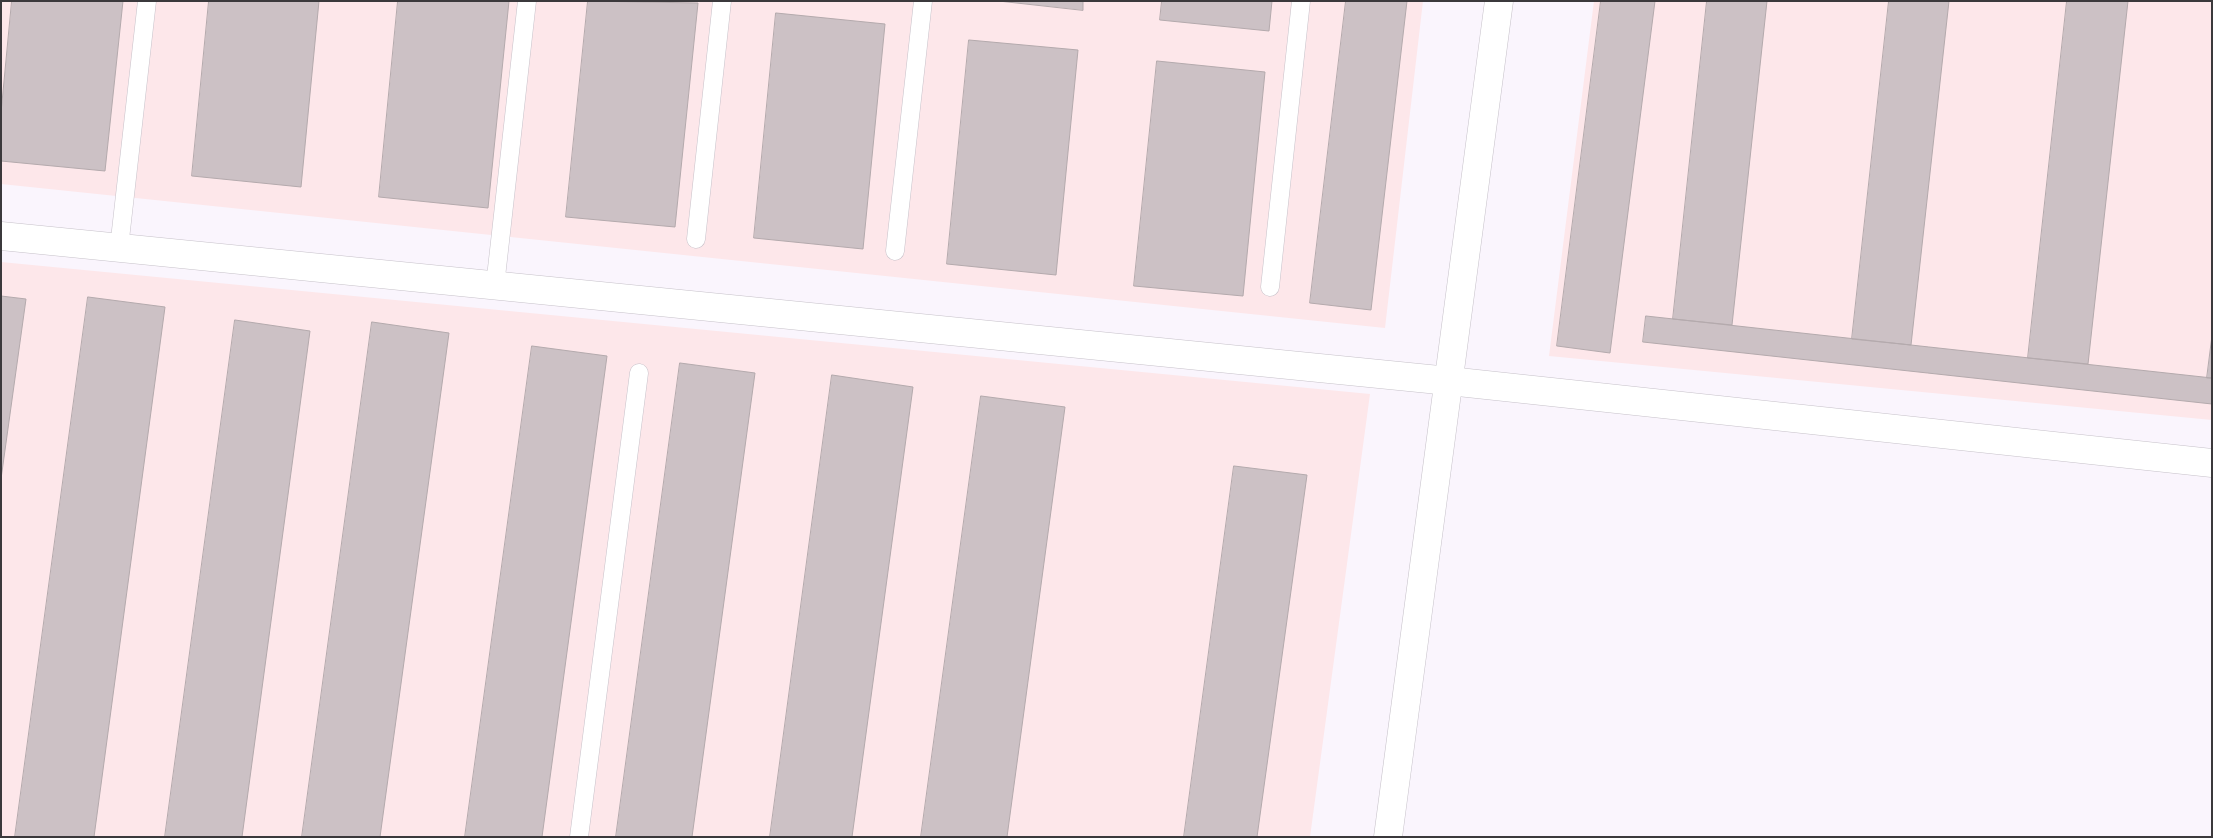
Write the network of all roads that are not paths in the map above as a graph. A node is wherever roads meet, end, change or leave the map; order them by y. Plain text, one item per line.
1 (147, 1) edge
2 (527, 1) edge
3 (722, 1) edge
4 (923, 1) edge
5 (1301, 1) edge
6 (1499, 1) edge
7 (1, 236) edge
8 (696, 239) dead end
9 (119, 248) junction
10 (895, 251) dead end
11 (495, 286) junction
12 (1270, 287) dead end
13 (640, 373) dead end
14 (1449, 380) junction
15 (2212, 463) edge
16 (579, 837) edge
17 (1388, 837) edge

1 - 9 lane
2 - 11 lane
3 - 8 lane
4 - 10 lane
5 - 12 lane
6 - 14 street
7 - 9 street
9 - 11 street
11 - 14 street
13 - 16 lane
14 - 15 street
14 - 17 street

